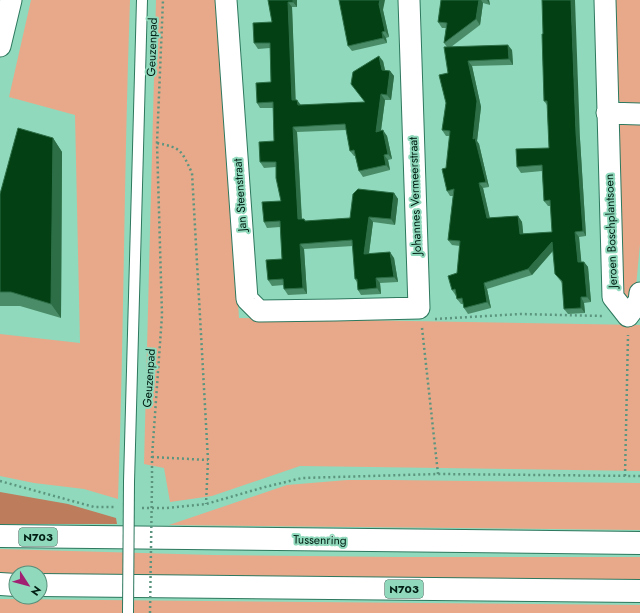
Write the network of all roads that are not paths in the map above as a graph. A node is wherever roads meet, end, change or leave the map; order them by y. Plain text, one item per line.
1 (11, 0) edge
2 (142, 0) edge
3 (226, 0) edge
4 (409, 0) edge
5 (604, 0) edge
6 (0, 46) edge
7 (607, 113) junction
8 (640, 114) edge
9 (640, 293) edge
10 (420, 314) joint
11 (0, 536) edge
12 (640, 543) edge
13 (48, 585) edge
14 (640, 591) edge
15 (128, 613) edge

1 - 6 street
2 - 15 lane, bridge
3 - 10 street, Jan Steenstraat
4 - 10 street, Johannes Vermeerstraat
5 - 7 street, Jeroen Boschplantsoen
7 - 8 street
7 - 9 street, Jeroen Boschplantsoen
11 - 12 highway, Tussenring / N703
13 - 14 highway, N703

